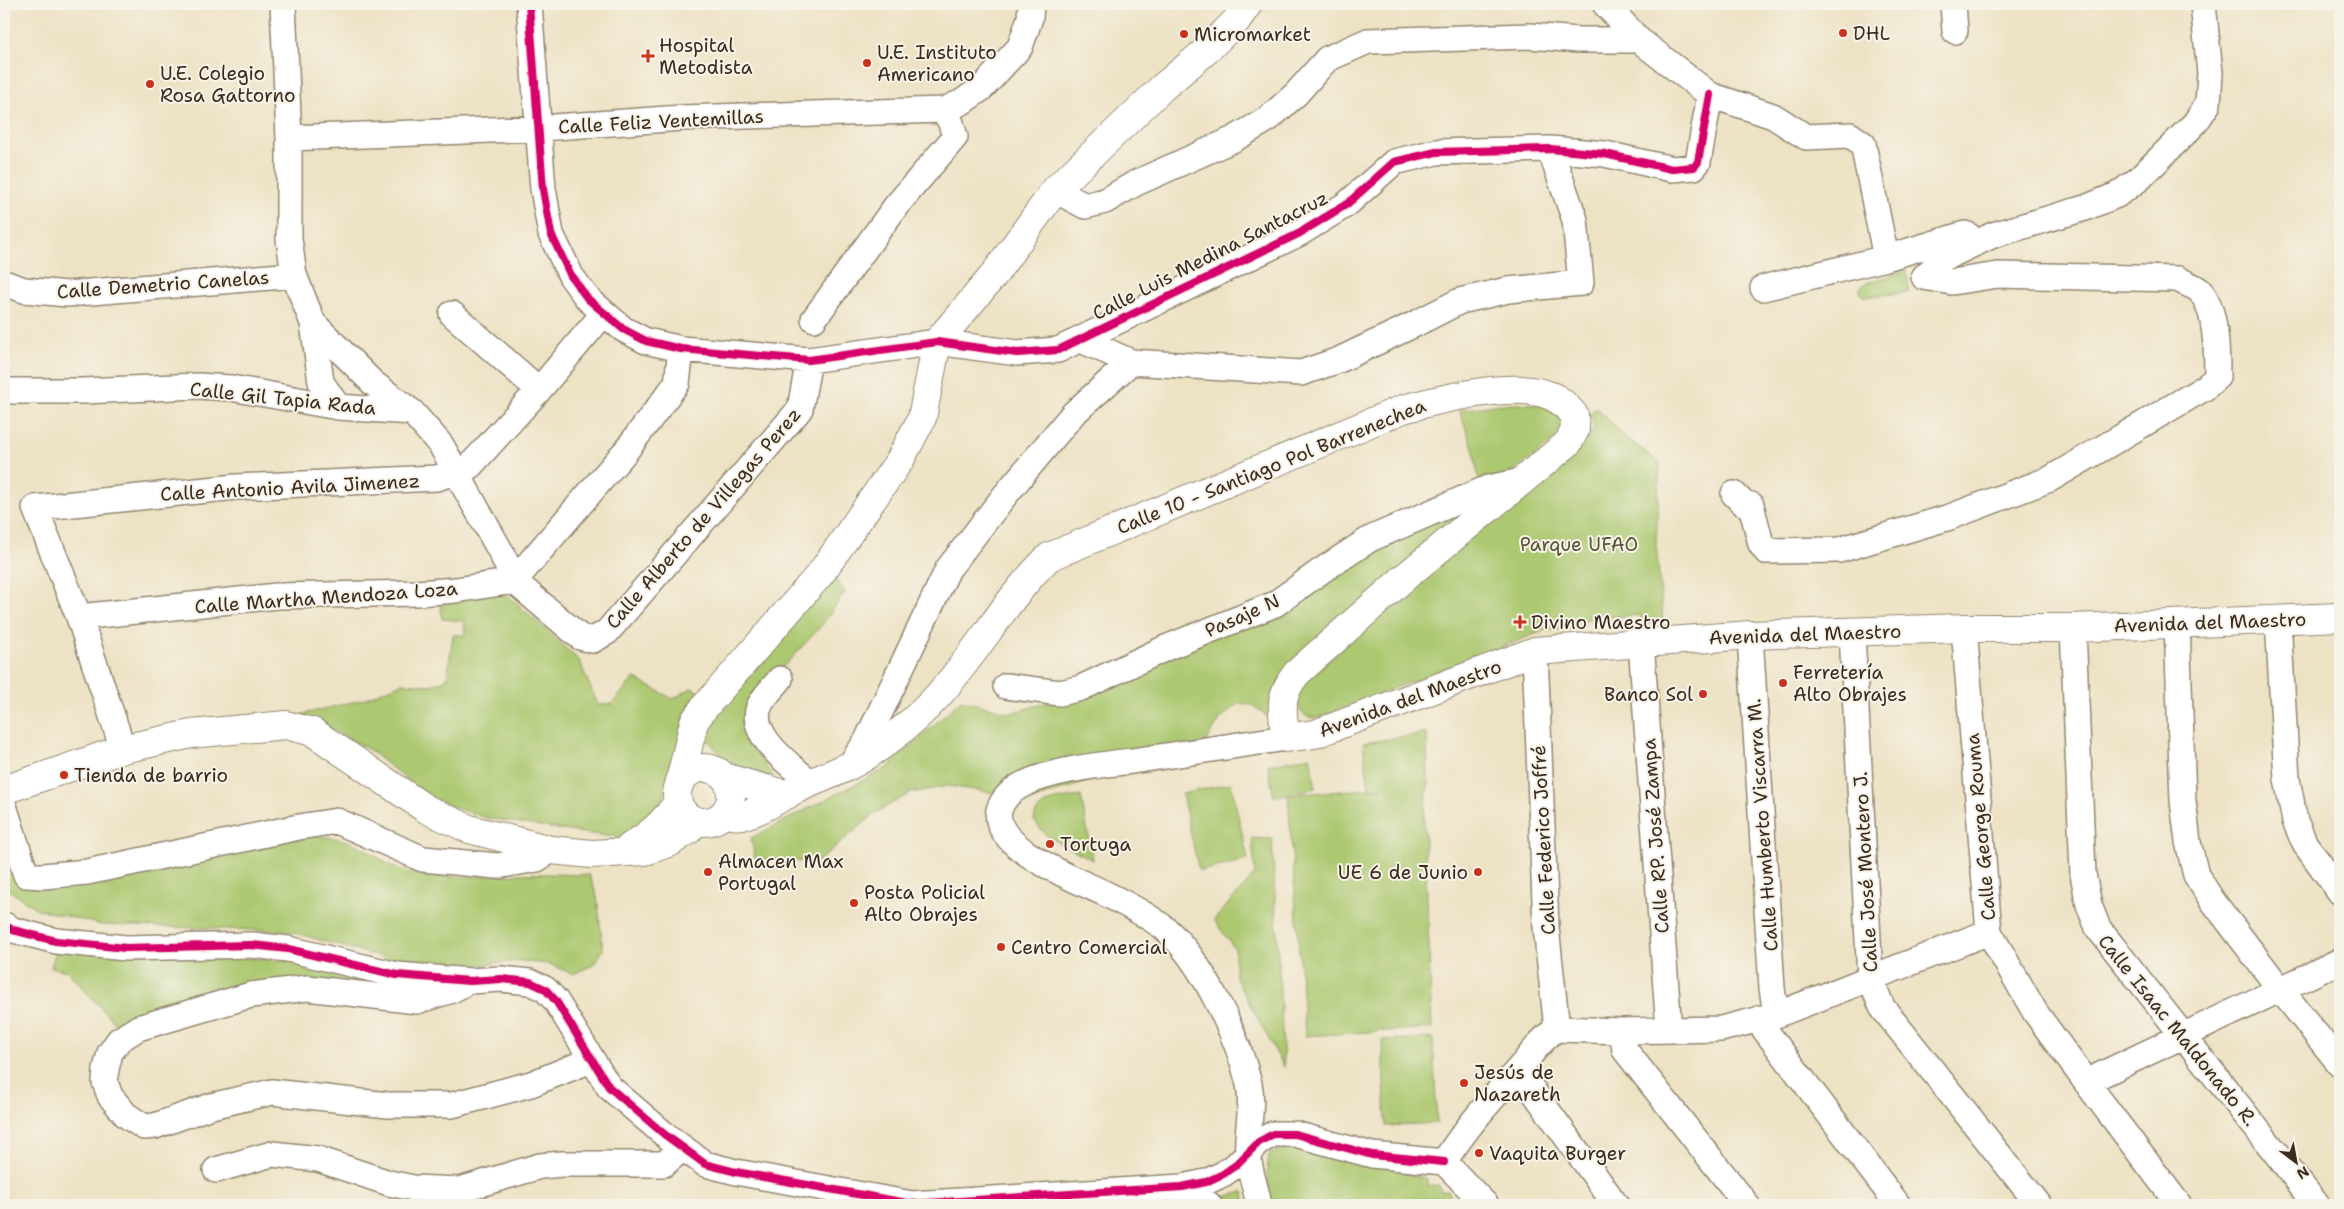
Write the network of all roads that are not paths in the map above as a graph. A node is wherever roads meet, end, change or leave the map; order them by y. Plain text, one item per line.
1 (283, 4) edge
2 (529, 4) edge
3 (1030, 4) edge
4 (1248, 4) edge
5 (1605, 4) edge
6 (1953, 4) edge
7 (2203, 4) edge
8 (1955, 31) dead end
9 (1639, 40) junction
10 (1716, 97) junction
11 (944, 110) junction
12 (540, 128) junction
13 (288, 138) junction
14 (1550, 150) junction
15 (1055, 190) junction
16 (1982, 240) junction
17 (1886, 258) junction
18 (294, 275) junction
19 (4, 283) edge
20 (1763, 288) dead end
21 (604, 313) junction
22 (452, 314) dead end
23 (814, 319) dead end
24 (312, 323) junction
25 (1079, 339) junction
26 (937, 342) junction
27 (681, 349) junction
28 (809, 360) junction
29 (1131, 362) junction
30 (539, 390) junction
31 (4, 391) edge
32 (338, 407) junction
33 (412, 412) junction
34 (454, 470) junction
35 (1522, 481) junction
36 (1734, 494) dead end
37 (514, 581) junction
38 (79, 617) junction
39 (2340, 617) edge
40 (2278, 619) junction
41 (2177, 623) junction
42 (1964, 628) junction
43 (2073, 628) junction
44 (1852, 633) junction
45 (1750, 635) junction
46 (1641, 642) junction
47 (1535, 651) junction
48 (780, 680) dead end
49 (1006, 686) dead end
50 (703, 709) junction
51 (1286, 738) junction
52 (123, 749) junction
53 (850, 765) junction
54 (720, 774) junction
55 (811, 783) junction
56 (4, 790) edge
57 (787, 794) junction
58 (684, 801) junction
59 (4, 806) edge
60 (725, 812) junction
61 (551, 850) junction
62 (2340, 892) edge
63 (4, 925) edge
64 (1989, 932) junction
65 (2340, 961) edge
66 (1870, 978) junction
67 (470, 981) junction
68 (2280, 989) junction
69 (1768, 1017) junction
70 (1557, 1029) junction
71 (1669, 1030) junction
72 (1622, 1031) junction
73 (2183, 1034) junction
74 (591, 1060) junction
75 (2340, 1064) edge
76 (1513, 1074) junction
77 (2086, 1082) junction
78 (683, 1148) junction
79 (1247, 1152) junction
80 (1444, 1162) junction
81 (216, 1170) dead end
82 (1182, 1187) junction
83 (912, 1204) edge
84 (1209, 1205) edge
85 (1259, 1205) edge
86 (1486, 1205) edge
87 (1616, 1205) edge
88 (1747, 1205) edge
89 (1898, 1205) edge
90 (2038, 1205) edge
91 (2179, 1205) edge
92 (2316, 1205) edge

1 - 13 street
2 - 12 street, Calle Luis Medina Santacruz
3 - 11 street
4 - 15 main road
5 - 9 street
6 - 8 street
7 - 16 street
9 - 10 street
9 - 15 street
10 - 14 street, Calle Luis Medina Santacruz
10 - 17 street
11 - 12 street, Calle Feliz Ventemillas
11 - 23 street
12 - 13 street, Calle Feliz Ventemillas
12 - 21 street, Calle Luis Medina Santacruz
13 - 18 street
14 - 25 street, Calle Luis Medina Santacruz
14 - 29 street
15 - 26 main road
16 - 17 street
16 - 36 street
17 - 20 street
18 - 19 street, Calle Demetrio Canelas
18 - 24 street
21 - 27 street, Calle Luis Medina Santacruz
21 - 30 street, Calle Antonio Avila Jimenez
22 - 30 street
24 - 32 street
24 - 33 street
25 - 26 street, Calle Luis Medina Santacruz
25 - 29 street
26 - 28 street, Calle Luis Medina Santacruz
26 - 50 main road
27 - 28 street, Calle Luis Medina Santacruz
27 - 37 street
28 - 37 street, Calle Alberto de Villegas Perez
29 - 53 street
30 - 34 street, Calle Antonio Avila Jimenez
31 - 32 street, Calle Gil Tapia Rada
32 - 33 street, Calle Gil Tapia Rada
33 - 34 street
34 - 37 street
34 - 38 street, Calle Antonio Avila Jimenez
35 - 49 street, Pasaje N
35 - 51 main road, Calle 10 - Santiago Pol Barrenechea
35 - 53 main road, Calle 10 - Santiago Pol Barrenechea
37 - 38 street, Calle Martha Mendoza Loza
38 - 52 street
39 - 40 main road, Avenida del Maestro
40 - 41 main road, Avenida del Maestro
40 - 62 street
41 - 43 main road, Avenida del Maestro
41 - 68 street
42 - 43 main road, Avenida del Maestro
42 - 44 main road, Avenida del Maestro
42 - 64 street, Calle George Rouma
43 - 73 street, Calle Isaac Maldonado R.
44 - 45 main road, Avenida del Maestro
44 - 66 street, Calle José Montero J.
45 - 46 main road, Avenida del Maestro
45 - 69 street, Calle Humberto Viscarra M.
46 - 47 main road, Avenida del Maestro
46 - 71 street, Calle RP. José Zampa
47 - 51 main road, Avenida del Maestro
47 - 70 street, Calle Federico Joffré
48 - 55 street
50 - 54 main road
50 - 58 main road
51 - 79 street
52 - 56 main road
52 - 61 main road
53 - 55 main road, Calle 10 - Santiago Pol Barrenechea
54 - 57 main road
54 - 58 main road
54 - 60 main road
55 - 57 main road, Calle 10 - Santiago Pol Barrenechea
57 - 60 main road, Calle 10 - Santiago Pol Barrenechea
58 - 60 main road
58 - 61 main road
59 - 61 street
63 - 67 street
64 - 66 street
64 - 77 street, Calle George Rouma
65 - 68 street
66 - 69 street
66 - 90 street, Calle José Montero J.
67 - 74 street
67 - 74 street
68 - 73 street
68 - 75 street
69 - 71 street
69 - 89 street, Calle Humberto Viscarra M.
70 - 72 street
70 - 76 street
71 - 72 street
72 - 88 street
73 - 77 street
73 - 92 street, Calle Isaac Maldonado R.
74 - 78 street
76 - 80 street
76 - 87 street
77 - 91 street, Calle George Rouma
78 - 81 street
78 - 83 street
79 - 80 street
79 - 82 street
79 - 85 street
80 - 86 street
82 - 83 street
82 - 84 street

